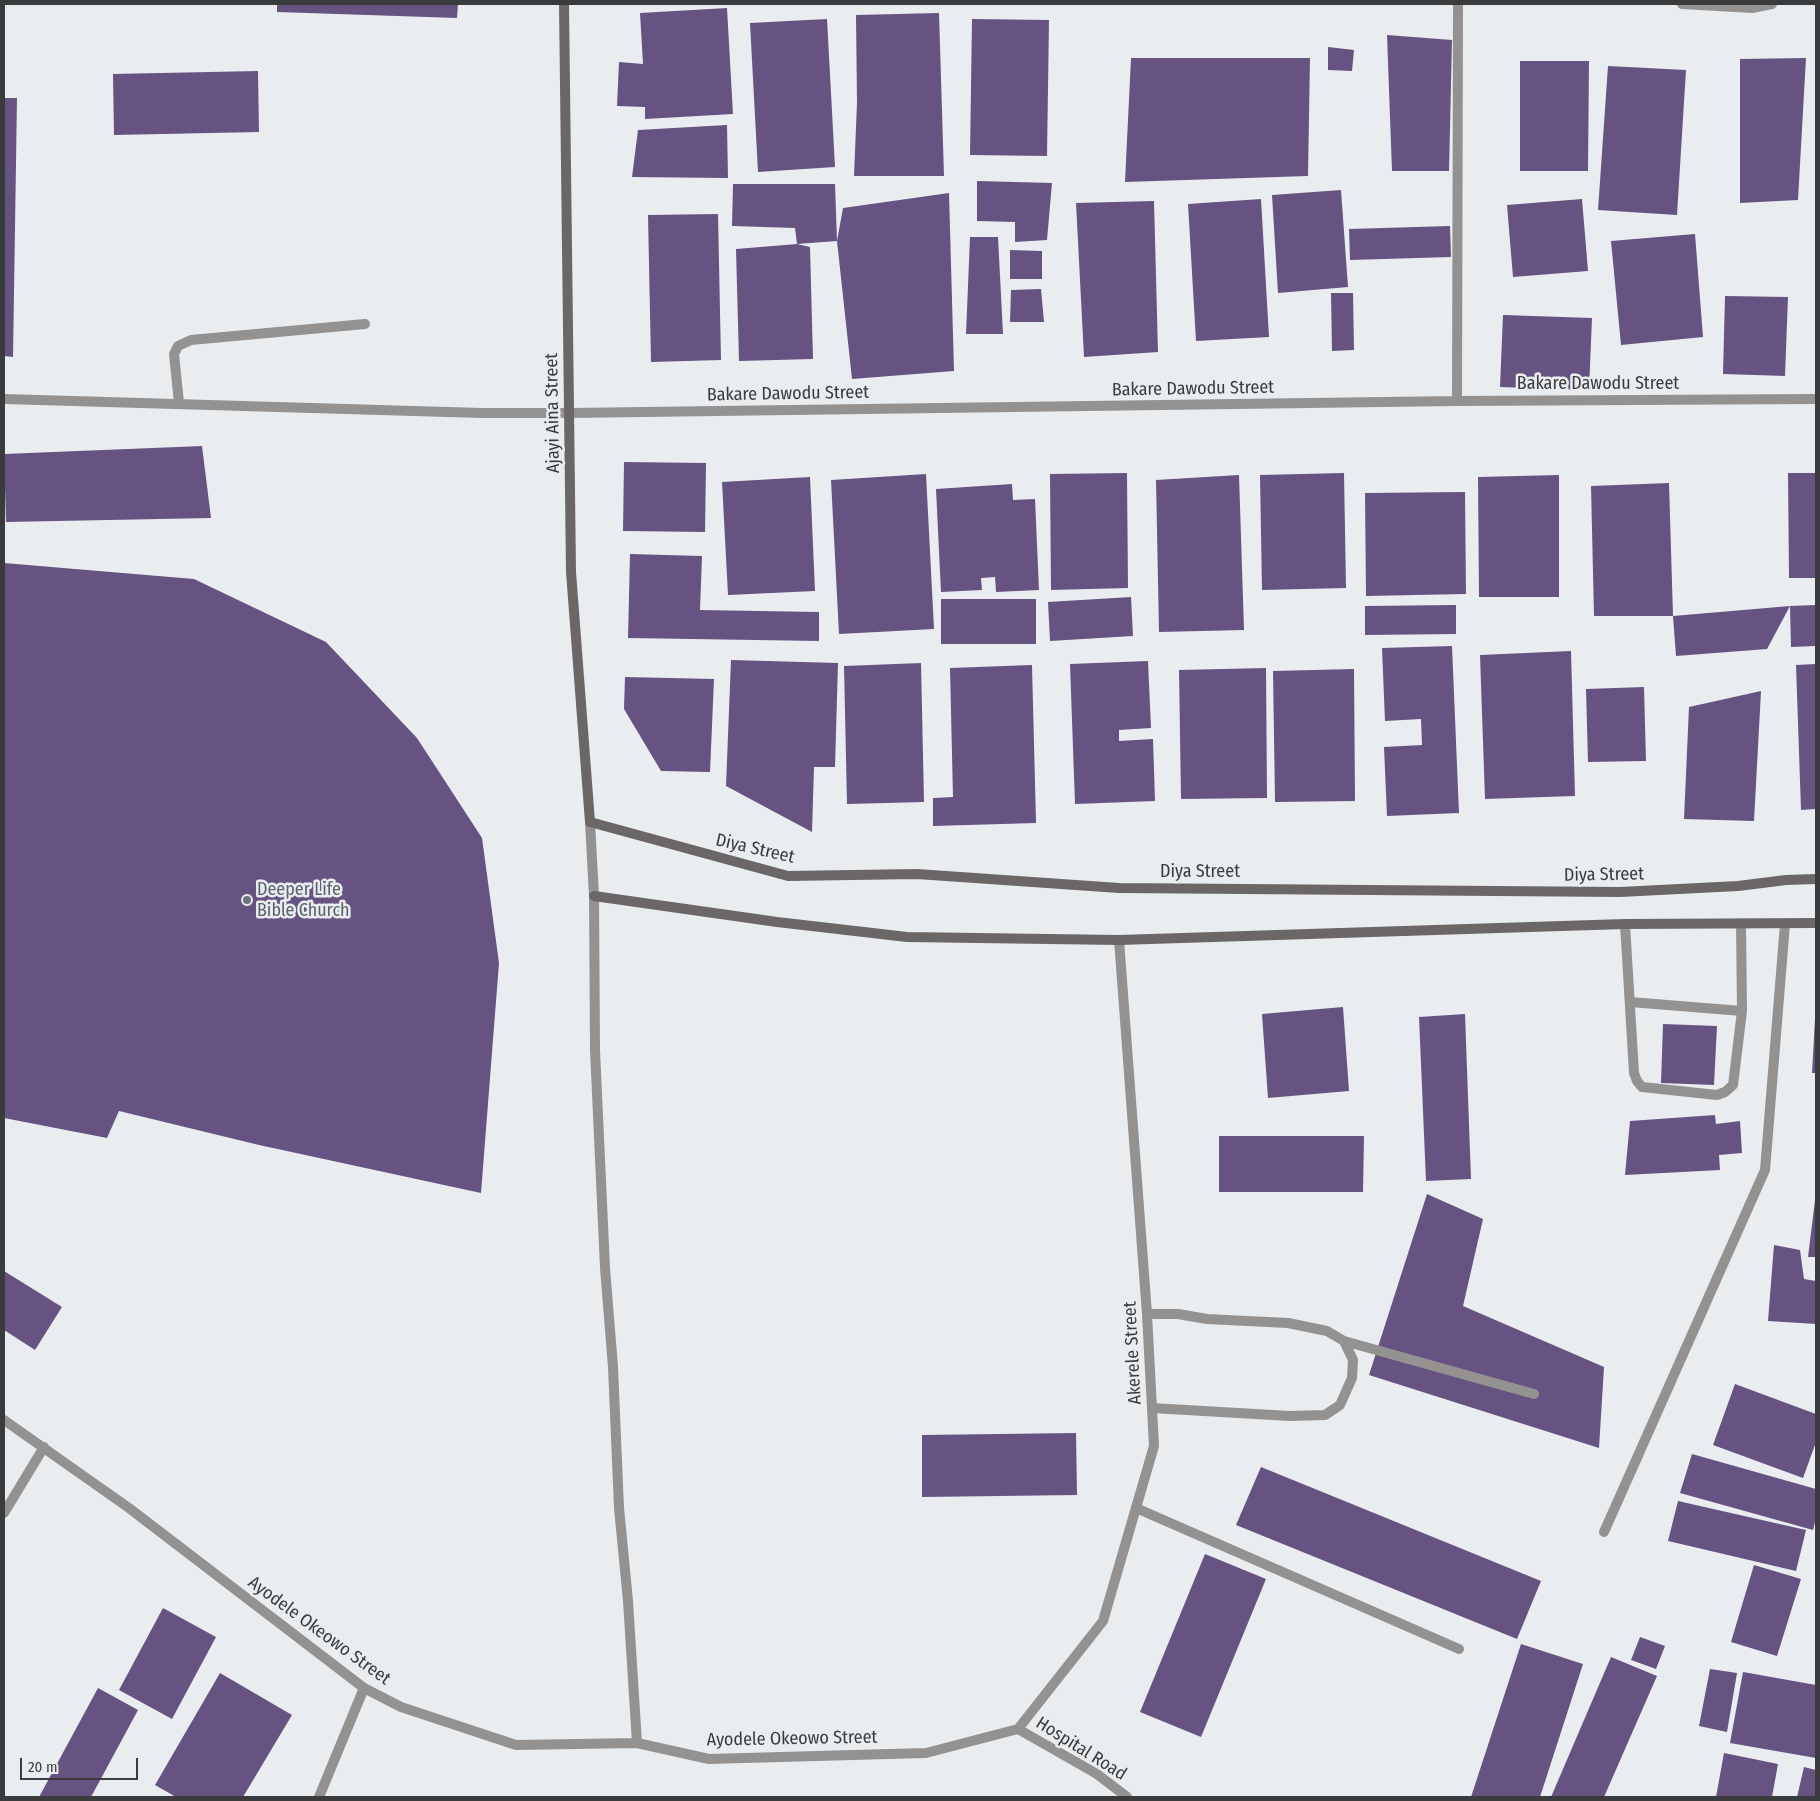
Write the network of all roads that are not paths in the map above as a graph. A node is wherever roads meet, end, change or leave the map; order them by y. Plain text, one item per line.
1 (564, 4) edge
2 (1458, 4) edge
3 (1682, 4) edge
4 (1772, 4) edge
5 (365, 324) dead end
6 (4, 399) edge
7 (1816, 399) edge
8 (1458, 401) junction
9 (179, 403) junction
10 (570, 413) junction
11 (590, 822) junction
12 (1816, 879) edge
13 (594, 896) junction
14 (1816, 923) edge
15 (1625, 924) junction
16 (1742, 924) junction
17 (1785, 924) junction
18 (1120, 940) junction
19 (1630, 1002) junction
20 (1742, 1011) junction
21 (1147, 1314) junction
22 (1344, 1341) junction
23 (1534, 1394) dead end
24 (1152, 1408) junction
25 (4, 1420) edge
26 (44, 1447) junction
27 (1136, 1508) junction
28 (4, 1513) edge
29 (1604, 1532) dead end
30 (1459, 1649) dead end
31 (364, 1688) junction
32 (1018, 1729) junction
33 (637, 1744) junction
34 (319, 1797) edge
35 (1127, 1797) edge

1 - 10 main road, Ajayi Aina Street
2 - 8 street
3 - 4 street
5 - 9 street
6 - 9 street, Bakare Dawodu Street
7 - 8 street, Bakare Dawodu Street
8 - 10 street, Bakare Dawodu Street
9 - 10 street, Bakare Dawodu Street
10 - 11 main road, Ajayi Aina Street
11 - 12 main road, Diya Street
11 - 13 street
13 - 18 main road
13 - 33 street
14 - 17 main road
15 - 16 main road
15 - 18 main road
15 - 19 street
16 - 17 main road
16 - 20 street
17 - 29 street
18 - 21 street, Akerele Street
19 - 20 street
19 - 20 street
21 - 22 street
21 - 24 street, Akerele Street
22 - 23 street
22 - 24 street
24 - 27 street, Akerele Street
25 - 26 street, Ayodele Okeowo Street
26 - 28 street
26 - 31 street, Ayodele Okeowo Street
27 - 30 street
27 - 32 street, Akerele Street
31 - 33 street, Ayodele Okeowo Street
31 - 34 street
32 - 33 street, Ayodele Okeowo Street
32 - 35 street, Hospital Road

